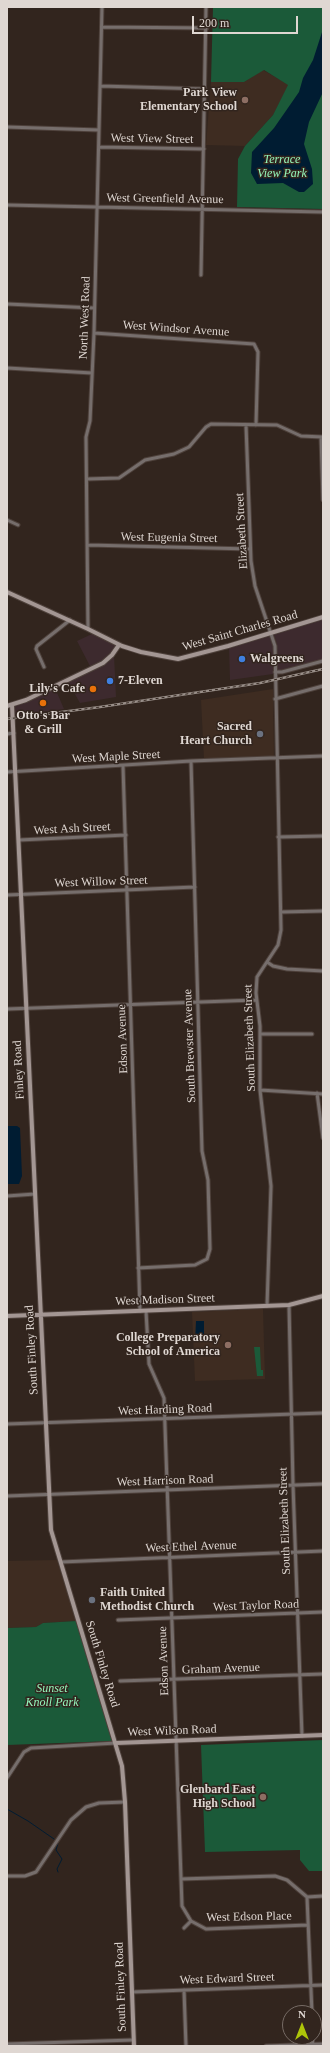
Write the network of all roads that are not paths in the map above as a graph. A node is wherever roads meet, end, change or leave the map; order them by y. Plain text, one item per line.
1 (102, 7) edge
2 (206, 7) edge
3 (102, 27) junction
4 (207, 28) junction
5 (100, 86) junction
6 (205, 89) junction
7 (7, 127) edge
8 (99, 130) junction
9 (99, 147) junction
10 (204, 150) junction
11 (7, 205) edge
12 (96, 207) junction
13 (203, 209) junction
14 (323, 212) edge
15 (201, 275) dead end
16 (7, 304) edge
17 (94, 308) junction
18 (94, 333) junction
19 (7, 368) edge
20 (92, 373) junction
21 (246, 425) junction
22 (256, 425) junction
23 (322, 437) edge
24 (87, 479) junction
25 (323, 500) edge
26 (7, 520) edge
27 (18, 525) dead end
28 (88, 545) junction
29 (250, 549) junction
30 (7, 592) edge
31 (323, 617) edge
32 (70, 620) junction
33 (88, 629) junction
34 (272, 632) junction
35 (119, 645) junction
36 (323, 661) edge
37 (44, 667) dead end
38 (275, 672) junction
39 (323, 686) edge
40 (275, 699) junction
41 (12, 705) junction
42 (7, 706) edge
43 (14, 733) junction
44 (7, 734) edge
45 (323, 756) edge
46 (276, 758) junction
47 (191, 761) junction
48 (123, 766) junction
49 (7, 772) edge
50 (16, 772) junction
51 (126, 835) junction
52 (323, 836) edge
53 (278, 838) junction
54 (19, 840) junction
55 (195, 887) junction
56 (128, 890) junction
57 (21, 894) junction
58 (7, 895) edge
59 (323, 911) edge
60 (281, 912) junction
61 (267, 962) junction
62 (323, 971) edge
63 (256, 1000) junction
64 (198, 1002) junction
65 (131, 1005) junction
66 (27, 1008) junction
67 (7, 1009) edge
68 (260, 1034) junction
69 (312, 1034) dead end
70 (260, 1090) junction
71 (318, 1094) junction
72 (323, 1094) edge
73 (323, 1138) edge
74 (35, 1194) junction
75 (7, 1196) edge
76 (138, 1268) junction
77 (323, 1296) edge
78 (289, 1305) junction
79 (267, 1306) junction
80 (140, 1311) junction
81 (146, 1311) junction
82 (41, 1315) junction
83 (7, 1316) edge
84 (323, 1413) edge
85 (291, 1414) junction
86 (165, 1418) junction
87 (46, 1423) junction
88 (7, 1424) edge
89 (323, 1484) edge
90 (293, 1485) junction
91 (167, 1490) junction
92 (49, 1494) junction
93 (7, 1496) edge
94 (323, 1551) edge
95 (296, 1552) junction
96 (170, 1556) junction
97 (61, 1562) junction
98 (323, 1612) edge
99 (298, 1613) junction
100 (172, 1618) junction
101 (118, 1620) dead end
102 (323, 1674) edge
103 (300, 1675) junction
104 (174, 1679) junction
105 (120, 1681) dead end
106 (323, 1735) edge
107 (302, 1736) junction
108 (176, 1741) junction
109 (116, 1743) junction
110 (7, 1778) edge
111 (125, 1802) junction
112 (7, 1876) edge
113 (181, 1879) junction
114 (181, 1895) joint
115 (323, 1896) edge
116 (307, 1897) junction
117 (191, 1921) junction
118 (308, 1925) junction
119 (184, 1928) dead end
120 (311, 1985) junction
121 (323, 1985) edge
122 (184, 1990) junction
123 (132, 1992) junction
124 (312, 2005) edge
125 (133, 2040) junction
126 (7, 2044) edge
127 (312, 2045) edge
128 (134, 2046) edge
129 (186, 2046) edge
130 (266, 2046) edge

1 - 3 street, North West Road
2 - 4 street
3 - 4 street
3 - 5 street, North West Road
4 - 6 street
5 - 6 street
5 - 8 street, North West Road
6 - 10 street
7 - 8 street
8 - 9 street, North West Road
9 - 10 street, West View Street
9 - 12 street, North West Road
10 - 13 street
11 - 12 street, West Greenfield Avenue
12 - 13 street, West Greenfield Avenue
12 - 17 street, North West Road
13 - 14 street, West Greenfield Avenue
13 - 15 street
16 - 17 street
17 - 18 street, North West Road
18 - 20 street, North West Road
18 - 22 street, West Windsor Avenue
19 - 20 street
20 - 24 street, North West Road
21 - 22 street
21 - 24 street
21 - 29 street, Elizabeth Street
22 - 23 street
23 - 25 street
24 - 28 street, North West Road
26 - 27 street
28 - 29 street, West Eugenia Street
28 - 33 street, North West Road
29 - 34 street, Elizabeth Street
30 - 32 main road, West Saint Charles Road
31 - 34 main road, West Saint Charles Road
32 - 33 main road, West Saint Charles Road
32 - 37 street
33 - 35 main road, West Saint Charles Road
34 - 35 main road, West Saint Charles Road
34 - 38 street, South Elizabeth Street
35 - 41 main road
36 - 38 street
38 - 40 street, South Elizabeth Street
39 - 40 street
40 - 46 street, South Elizabeth Street
41 - 42 main road
41 - 43 main road, Finley Road
43 - 44 street
43 - 50 main road, Finley Road
45 - 46 street, West Maple Street
46 - 47 street, West Maple Street
46 - 53 street, South Elizabeth Street
47 - 48 street, West Maple Street
47 - 55 street, South Brewster Avenue
48 - 50 street, West Maple Street
48 - 51 street, Edson Avenue
49 - 50 street, West Maple Street
50 - 54 main road, Finley Road
51 - 54 street, West Ash Street
51 - 56 street, Edson Avenue
52 - 53 street
53 - 60 street, South Elizabeth Street
54 - 57 main road, Finley Road
55 - 56 street, West Willow Street
55 - 64 street, South Brewster Avenue
56 - 57 street, West Willow Street
56 - 65 street, Edson Avenue
57 - 58 street, West Willow Street
57 - 66 main road, Finley Road
59 - 60 street
60 - 61 street, South Elizabeth Street
61 - 62 street
61 - 63 street, South Elizabeth Street
63 - 64 street
63 - 68 street, South Elizabeth Street
64 - 65 street
64 - 76 street, South Brewster Avenue
65 - 66 street
65 - 76 street, Edson Avenue
66 - 67 street
66 - 74 main road, Finley Road
68 - 69 street
68 - 70 street, South Elizabeth Street
70 - 71 street
70 - 79 street, South Elizabeth Street
71 - 72 street
71 - 73 street
74 - 75 street
74 - 82 main road, South Finley Road
76 - 80 street, Edson Avenue
77 - 78 main road, West Madison Street
78 - 79 main road, West Madison Street
78 - 85 street, South Elizabeth Street
79 - 81 main road, West Madison Street
80 - 81 main road, West Madison Street
80 - 82 main road, West Madison Street
81 - 86 street, Edson Avenue
82 - 83 main road, West Madison Street
82 - 87 main road, South Finley Road
84 - 85 street, West Harding Road
85 - 86 street, West Harding Road
85 - 90 street, South Elizabeth Street
86 - 87 street, West Harding Road
86 - 91 street, Edson Avenue
87 - 88 street, West Harding Road
87 - 92 main road, South Finley Road
89 - 90 street, West Harrison Road
90 - 91 street, West Harrison Road
90 - 95 street, South Elizabeth Street
91 - 92 street, West Harrison Road
91 - 96 street, Edson Avenue
92 - 93 street, West Harrison Road
92 - 97 main road, South Finley Road
94 - 95 street, West Ethel Avenue
95 - 96 street, West Ethel Avenue
95 - 99 street, South Elizabeth Street
96 - 97 street, West Ethel Avenue
96 - 100 street, Edson Avenue
97 - 109 main road, South Finley Road
98 - 99 street, West Taylor Road
99 - 100 street, West Taylor Road
99 - 103 street, South Elizabeth Street
100 - 101 street, West Taylor Road
100 - 104 street, Edson Avenue
102 - 103 street, Graham Avenue
103 - 104 street, Graham Avenue
103 - 107 street, South Elizabeth Street
104 - 105 street, Graham Avenue
104 - 108 street, Edson Avenue
106 - 107 main road, West Wilson Road
107 - 108 main road, West Wilson Road
108 - 109 main road, West Wilson Road
108 - 113 street, Edson Avenue
109 - 110 street, West Wilson Road
109 - 111 main road, South Finley Road
111 - 112 street
111 - 123 main road, South Finley Road
113 - 114 street, Edson Avenue
113 - 116 street
114 - 117 street, West Edson Place
115 - 116 street
116 - 118 street
117 - 118 street, West Edson Place
117 - 119 street, West Edson Place
118 - 120 street
120 - 121 street, West Edward Street
120 - 122 street, West Edward Street
120 - 124 street
122 - 123 street, West Edward Street
122 - 129 street
123 - 125 main road, South Finley Road
125 - 126 street
125 - 128 main road, South Finley Road
127 - 130 street

